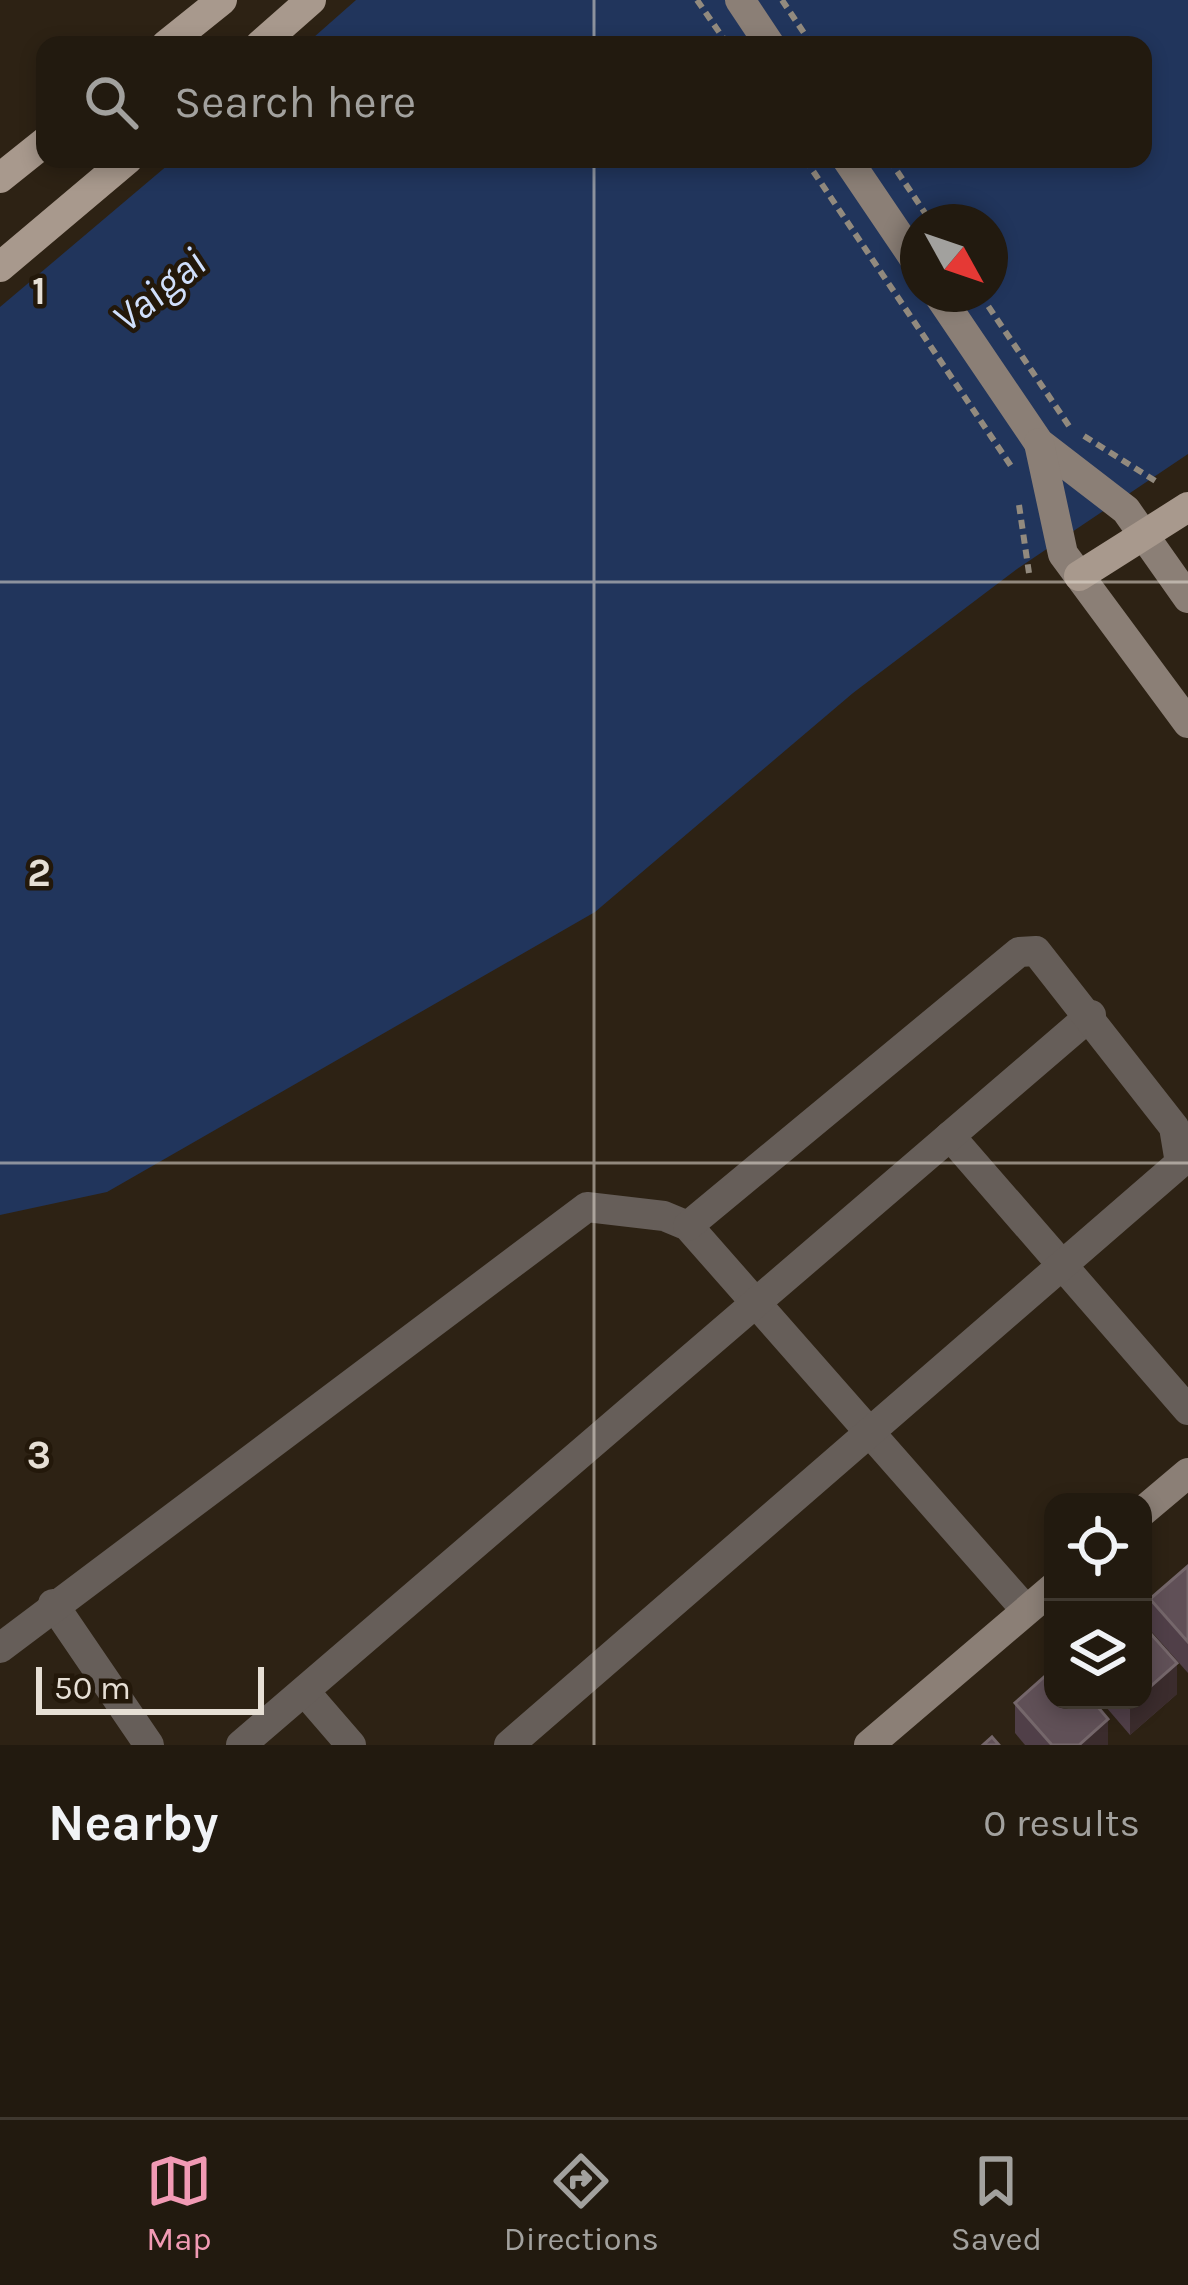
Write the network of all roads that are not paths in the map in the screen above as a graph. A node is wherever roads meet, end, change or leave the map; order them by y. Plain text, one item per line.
1 (222, 0) edge
2 (311, 0) edge
3 (740, 0) edge
4 (177, 36) edge
5 (270, 36) edge
6 (764, 36) edge
7 (36, 149) edge
8 (117, 168) edge
9 (853, 168) edge
10 (0, 178) edge
11 (900, 237) edge
12 (0, 267) edge
13 (950, 312) edge
14 (1039, 443) junction
15 (1188, 507) edge
16 (1135, 522) junction
17 (1071, 565) junction
18 (1188, 598) edge
19 (1188, 723) edge
20 (1090, 1015) junction
21 (950, 1136) junction
22 (688, 1226) junction
23 (1064, 1264) junction
24 (754, 1304) junction
25 (1188, 1410) edge
26 (870, 1435) junction
27 (1188, 1473) edge
28 (1152, 1503) edge
29 (1044, 1595) edge
30 (53, 1604) junction
31 (1026, 1610) junction
32 (0, 1648) edge
33 (306, 1693) junction
34 (149, 1745) edge
35 (241, 1745) edge
36 (351, 1745) edge
37 (509, 1745) edge
38 (869, 1745) edge

1 - 4 main road
2 - 5 main road
3 - 6 main road
7 - 10 main road
8 - 12 main road
9 - 11 main road
13 - 14 main road
14 - 16 main road
14 - 17 main road
15 - 16 main road
16 - 17 main road
16 - 18 main road
17 - 19 main road
20 - 21 street
20 - 22 street
20 - 23 street
21 - 23 street
21 - 24 street
22 - 24 street
22 - 30 street
23 - 25 street
23 - 26 street
24 - 26 street
24 - 33 street
26 - 31 street
26 - 37 street
27 - 28 main road
29 - 31 main road
30 - 32 street
30 - 34 street
31 - 38 main road
33 - 35 street
33 - 36 street

